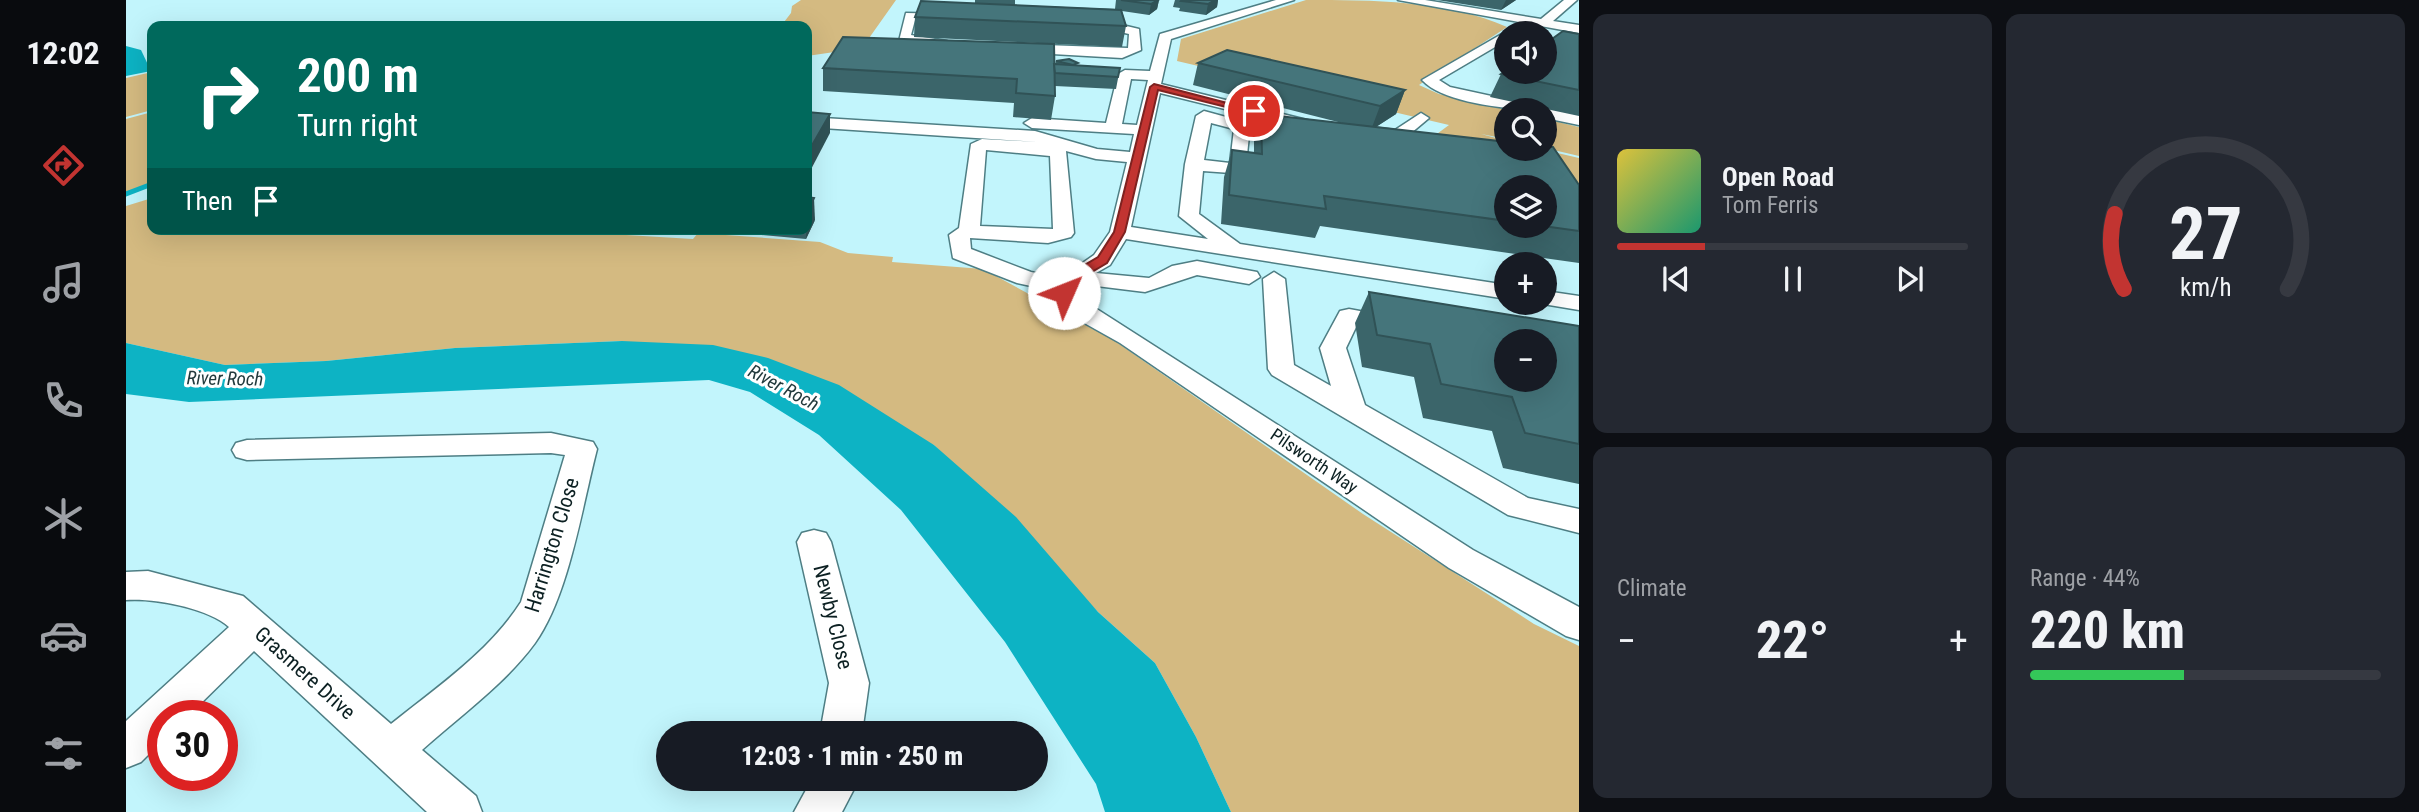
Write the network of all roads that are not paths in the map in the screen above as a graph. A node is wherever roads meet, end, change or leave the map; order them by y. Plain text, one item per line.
1 (1288, 0) edge
2 (1404, 0) edge
3 (1570, 0) edge
4 (1224, 4) dead end
5 (1253, 10) junction
6 (965, 14) edge
7 (1530, 21) edge
8 (1546, 21) edge
9 (1579, 21) edge
10 (1141, 23) dead end
11 (1557, 25) edge
12 (1154, 26) dead end
13 (1566, 27) junction
14 (1579, 29) edge
15 (1182, 31) junction
16 (1494, 42) edge
17 (950, 45) edge
18 (1003, 47) edge
19 (1155, 82) junction
20 (1494, 101) edge
21 (1557, 115) edge
22 (1421, 118) dead end
23 (1579, 120) edge
24 (812, 122) edge
25 (892, 127) junction
26 (1113, 128) junction
27 (1145, 130) junction
28 (1328, 130) edge
29 (1356, 132) edge
30 (1139, 158) junction
31 (1195, 164) dead end
32 (969, 232) junction
33 (1119, 232) junction
34 (1236, 249) junction
35 (1071, 281) junction
36 (1494, 290) edge
37 (1557, 300) edge
38 (1579, 303) edge
39 (1415, 327) edge
40 (1352, 410) junction
41 (247, 450) dead end
42 (1579, 521) edge
43 (814, 542) dead end
44 (126, 586) edge
45 (1579, 625) edge
46 (254, 627) junction
47 (843, 721) edge
48 (126, 748) edge
49 (391, 750) junction
50 (831, 791) edge
51 (460, 812) edge
52 (816, 812) edge

1 - 5 street
2 - 7 street
3 - 8 street
4 - 5 street
5 - 15 street
6 - 17 street
9 - 13 street
10 - 18 street
11 - 13 street
12 - 15 street
13 - 14 street
15 - 19 street
16 - 20 street
19 - 26 street
19 - 27 street
19 - 28 street
21 - 23 street
22 - 29 street
24 - 25 street
25 - 26 street
25 - 30 street
26 - 27 street
27 - 30 street
30 - 33 street
31 - 34 street
32 - 32 street
32 - 35 street
33 - 34 street
33 - 35 street
34 - 36 street
35 - 40 street
35 - 45 street, Pilsworth Way
37 - 38 street
39 - 40 street
40 - 42 street
41 - 49 street, Harrington Close
43 - 47 street, Newby Close
44 - 46 street, Grasmere Drive
46 - 48 street
46 - 49 street, Grasmere Drive
49 - 51 street, Grasmere Drive
50 - 52 street

